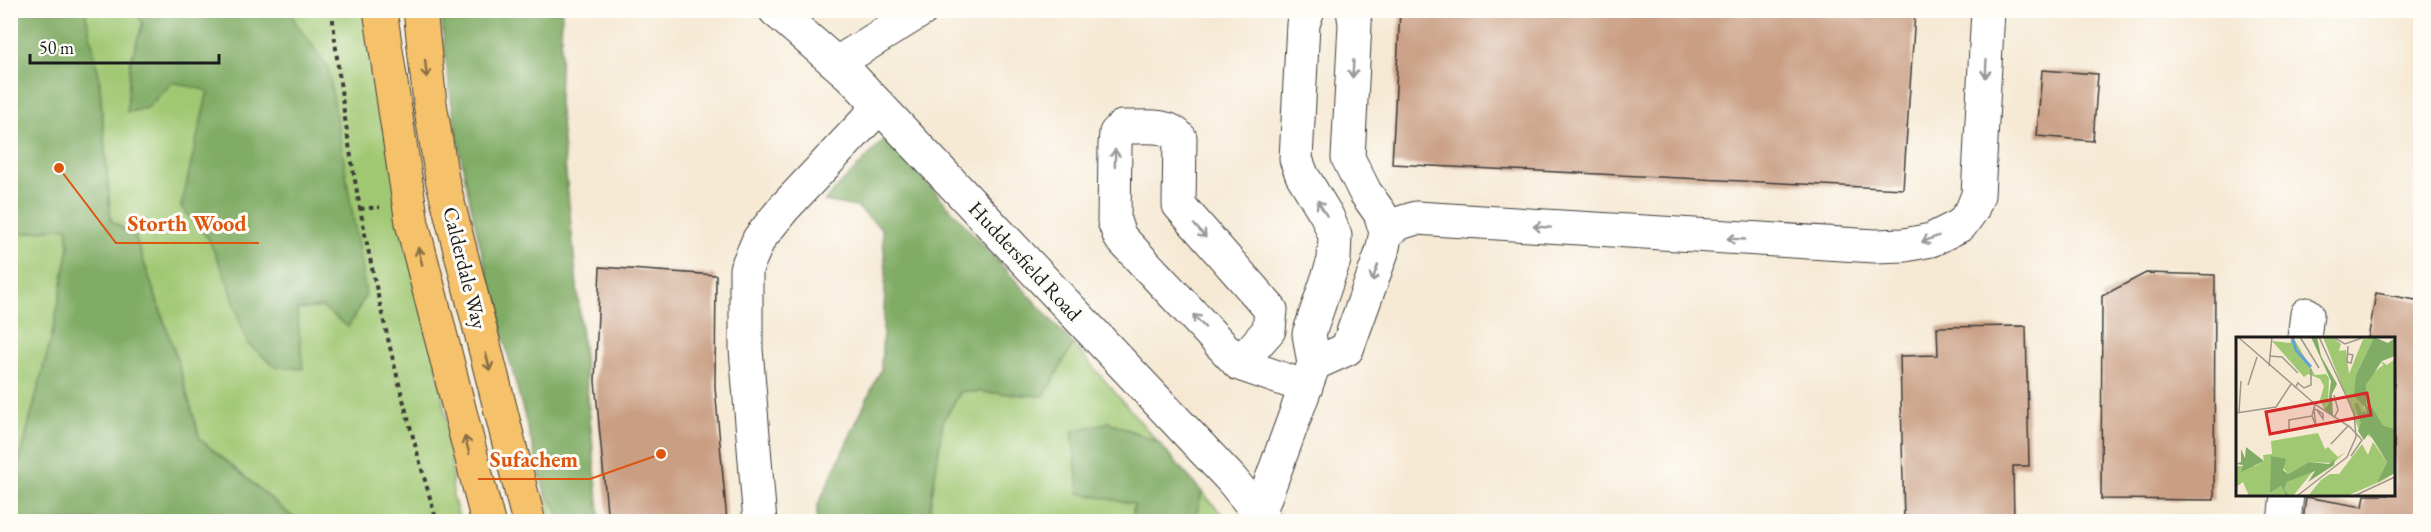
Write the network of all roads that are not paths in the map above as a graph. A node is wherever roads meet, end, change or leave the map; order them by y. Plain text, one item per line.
1 (380, 10) edge
2 (420, 10) edge
3 (775, 10) edge
4 (922, 10) edge
5 (1308, 10) edge
6 (1353, 10) edge
7 (1988, 10) edge
8 (837, 63) junction
9 (880, 106) junction
10 (1386, 232) junction
11 (1239, 364) junction
12 (1310, 376) junction
13 (2287, 496) edge
14 (1262, 518) edge
15 (488, 522) edge
16 (529, 522) edge
17 (760, 522) edge
18 (2284, 522) edge

15 -> 1 highway, Calderdale Way
2 -> 16 highway, Calderdale Way
3 - 8 street, Huddersfield Road
4 - 8 street
12 -> 5 street
6 -> 10 street
7 -> 10 street
8 - 9 street, Huddersfield Road
9 - 14 street, Huddersfield Road
9 - 17 street
10 -> 12 street
11 -> 11 street
11 - 12 street
12 - 14 street
13 - 18 street

